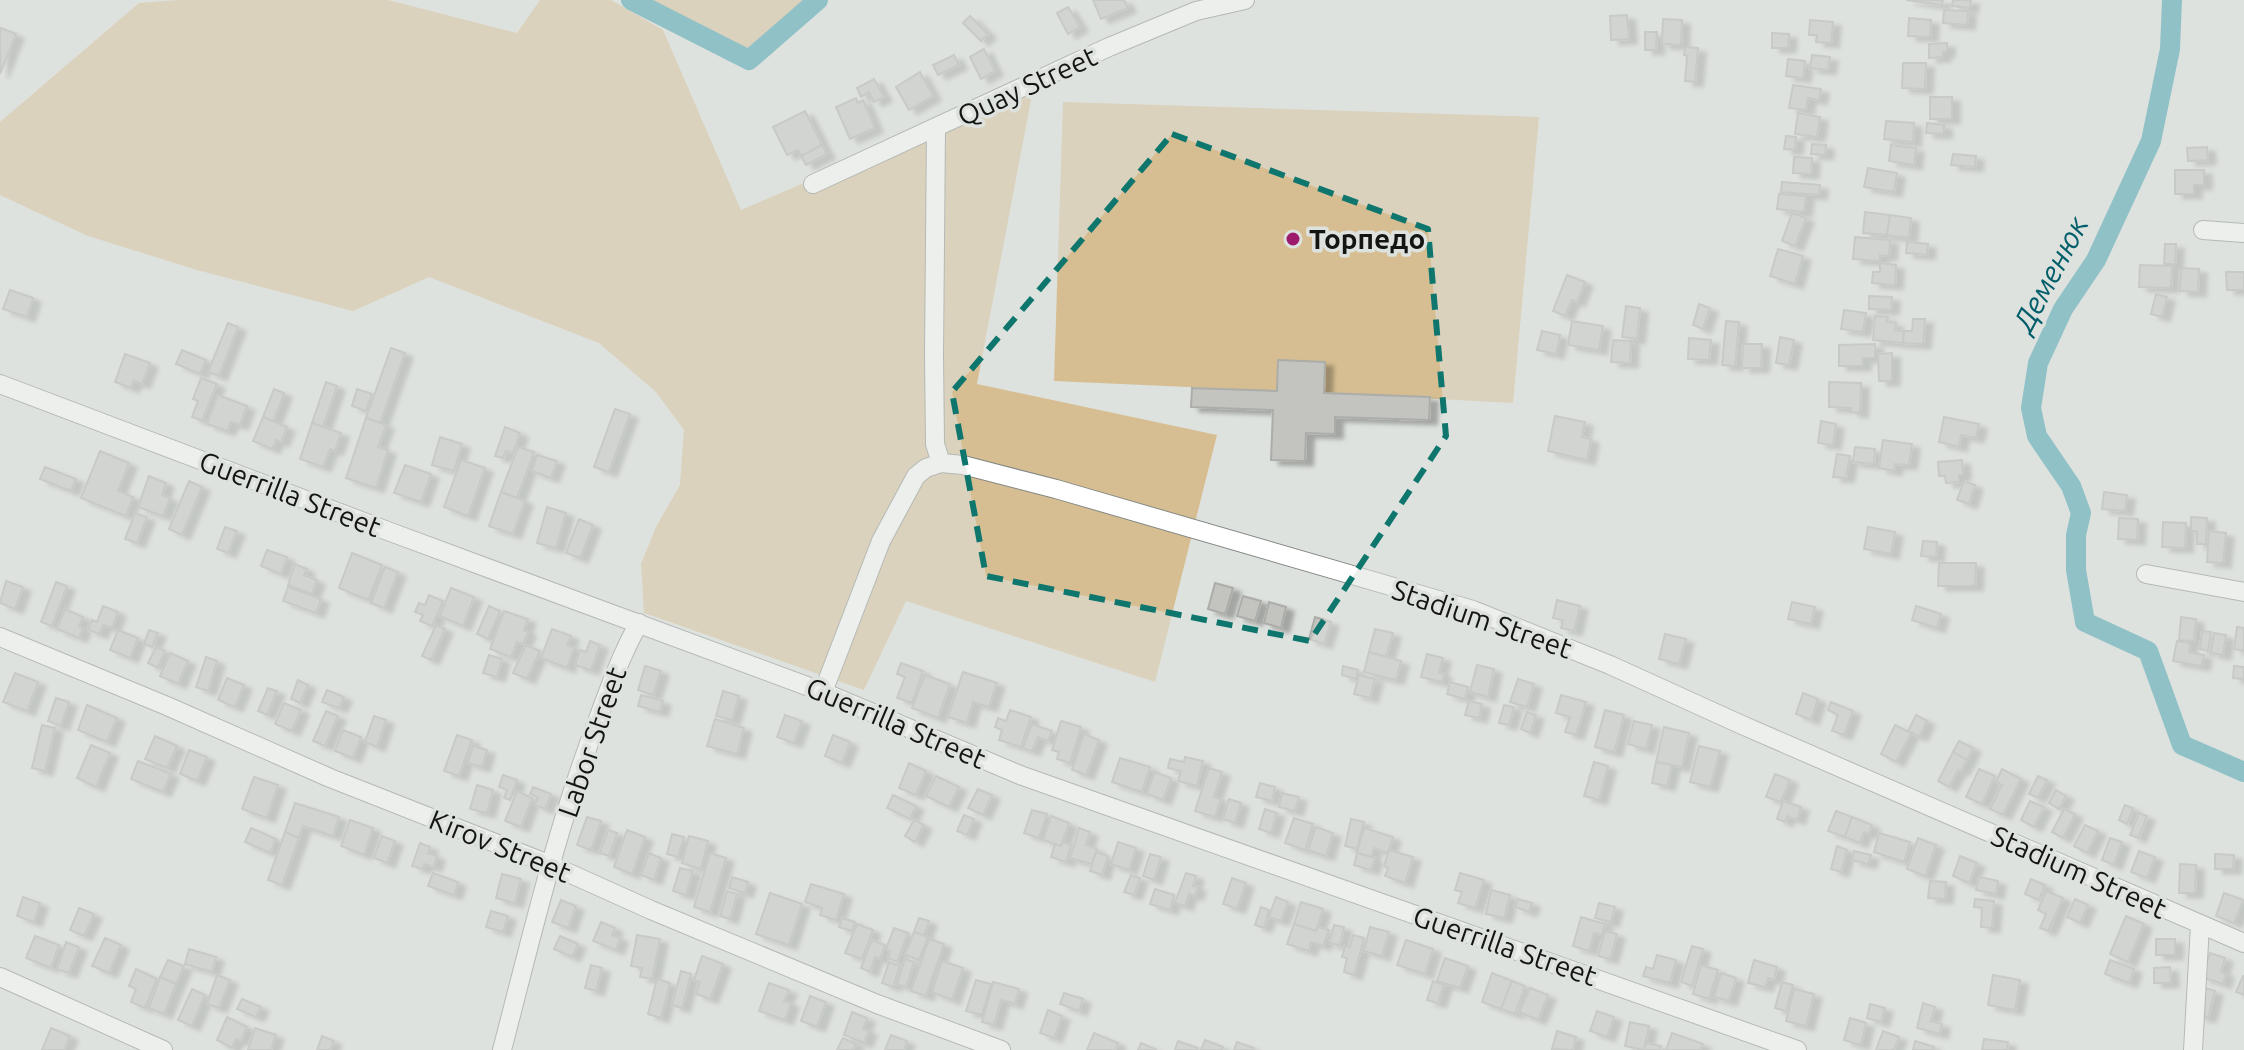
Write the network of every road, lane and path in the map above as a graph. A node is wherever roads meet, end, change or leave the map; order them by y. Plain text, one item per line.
1 (1245, 0) edge
2 (936, 128) junction
3 (813, 184) dead end
4 (2203, 230) dead end
5 (2244, 233) edge
6 (0, 384) edge
7 (941, 463) junction
8 (2146, 574) dead end
9 (2244, 592) edge
10 (639, 623) junction
11 (0, 637) edge
12 (823, 692) junction
13 (551, 865) junction
14 (2200, 925) junction
15 (2244, 943) edge
16 (0, 977) edge
17 (163, 1050) edge
18 (502, 1050) edge
19 (1001, 1050) edge
20 (1797, 1050) edge
21 (2193, 1050) edge

1 - 2 street, Quay Street
2 - 3 street, Quay Street
2 - 7 street
4 - 5 street
6 - 10 street, Guerrilla Street
7 - 12 street
7 - 14 street, Stadium Street
8 - 9 street
10 - 12 street, Guerrilla Street
10 - 13 street, Labor Street
11 - 13 street, Kirov Street
12 - 20 street, Guerrilla Street
13 - 18 street, Labor Street
13 - 19 street, Kirov Street
14 - 15 street, Stadium Street
14 - 21 street
16 - 17 street

